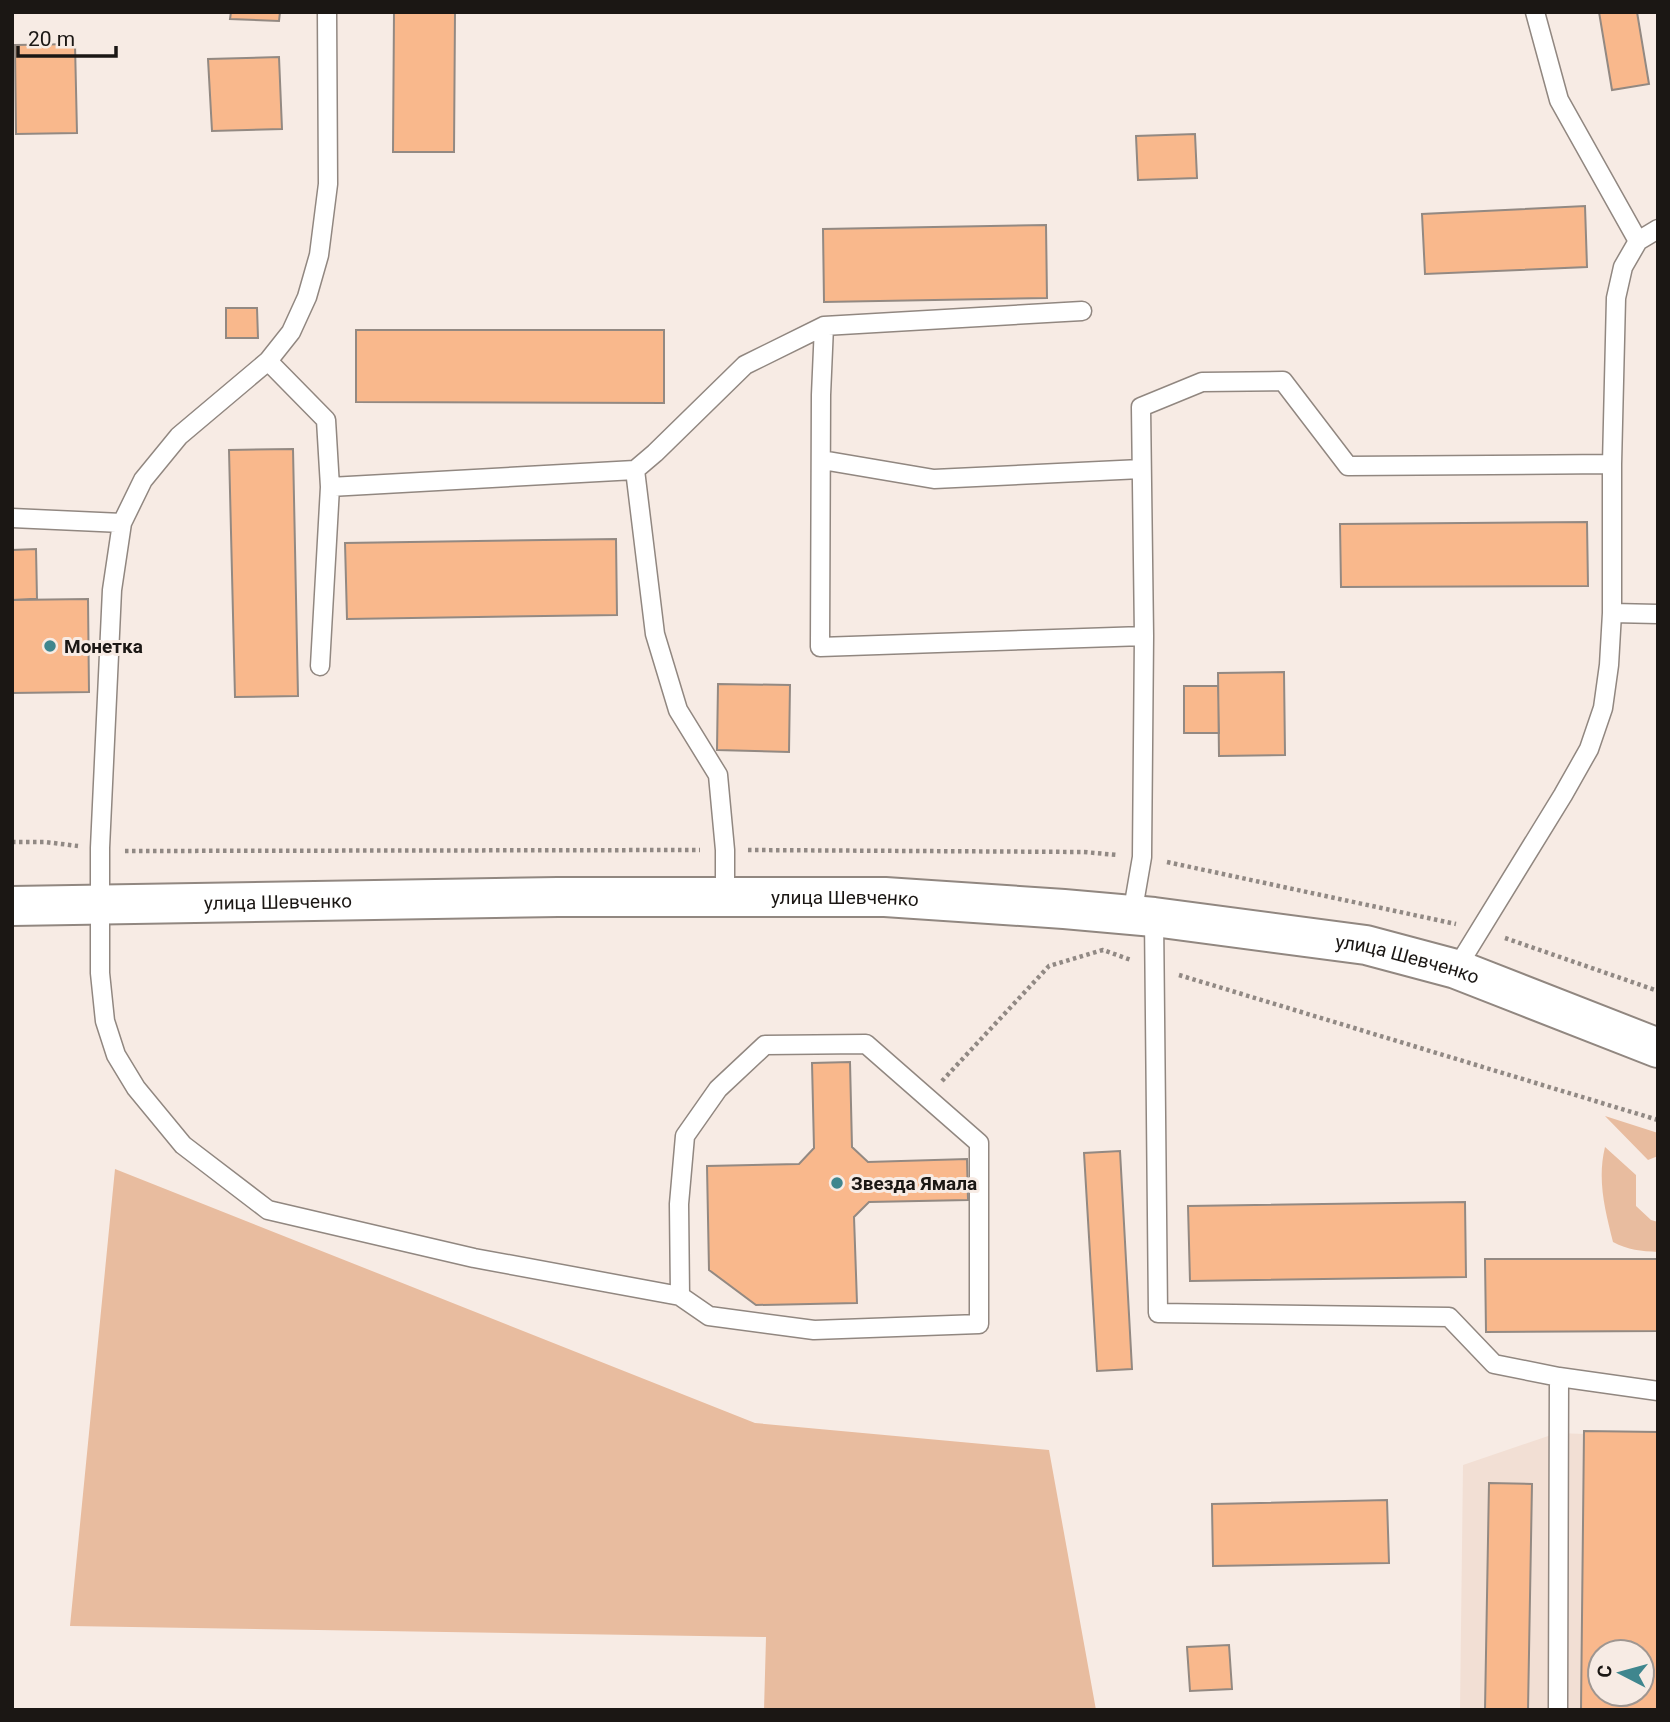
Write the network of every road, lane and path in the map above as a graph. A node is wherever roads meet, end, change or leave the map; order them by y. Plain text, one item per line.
1 (327, 12) edge
2 (1535, 12) edge
3 (1658, 229) edge
4 (1638, 241) junction
5 (1082, 311) dead end
6 (824, 326) junction
7 (268, 361) junction
8 (821, 460) junction
9 (1612, 464) junction
10 (1142, 469) junction
11 (635, 470) junction
12 (330, 487) junction
13 (12, 518) edge
14 (122, 523) junction
15 (1612, 613) junction
16 (1658, 614) edge
17 (1144, 636) junction
18 (320, 666) dead end
19 (724, 897) junction
20 (12, 906) edge
21 (100, 906) junction
22 (1143, 916) junction
23 (1154, 968) junction
24 (1456, 969) junction
25 (1658, 1048) edge
26 (927, 1097) junction
27 (1658, 1120) edge
28 (680, 1296) junction
29 (1559, 1377) junction
30 (1658, 1391) edge
31 (1558, 1710) edge

1 - 7 lane
2 - 4 lane
3 - 4 lane
4 - 9 lane
5 - 6 lane
6 - 8 lane
6 - 11 lane
7 - 12 lane
7 - 14 lane
8 - 10 lane
8 - 17 lane
9 - 10 lane
9 - 15 lane
10 - 17 lane
11 - 12 lane
11 - 19 lane
12 - 18 lane
13 - 14 lane
14 - 21 lane
15 - 16 lane
15 - 24 lane
17 - 22 lane
19 - 21 street, улица Шевченко
19 - 22 street, улица Шевченко
20 - 21 street, улица Шевченко
21 - 28 lane
22 - 23 lane
22 - 24 street, улица Шевченко
23 - 26 path
23 - 27 path
23 - 29 lane
24 - 25 street, улица Шевченко
26 - 28 lane
26 - 28 lane
29 - 30 lane
29 - 31 lane

